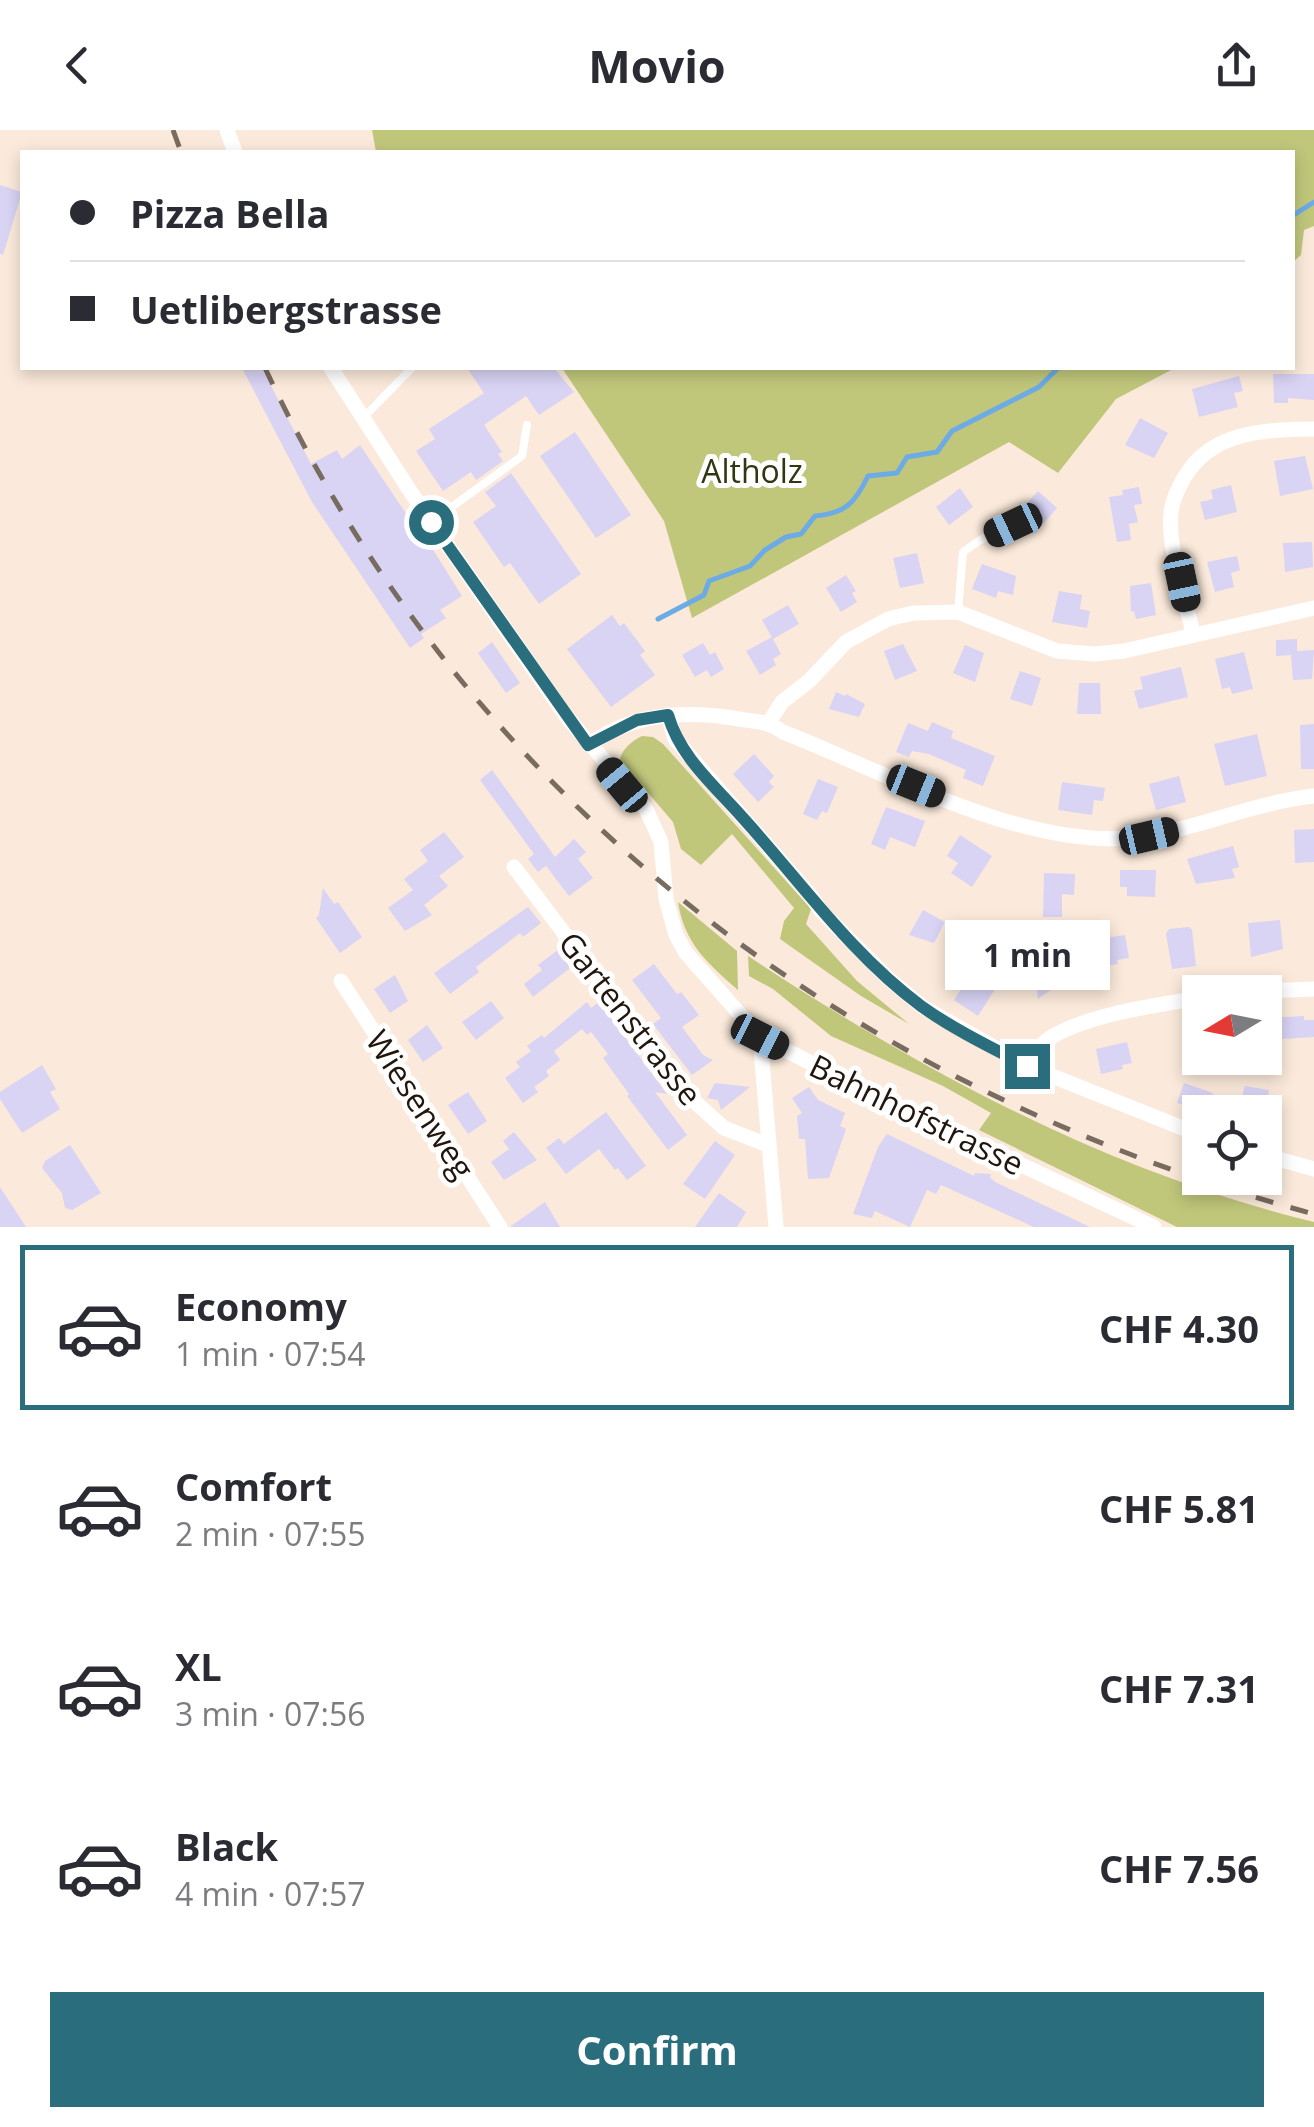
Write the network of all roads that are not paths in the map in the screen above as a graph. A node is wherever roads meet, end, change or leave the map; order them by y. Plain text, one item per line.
1 (332, 370) edge
2 (410, 370) edge
3 (363, 418) junction
4 (527, 425) dead end
5 (1314, 429) edge
6 (431, 522) junction
7 (1013, 525) dead end
8 (1314, 608) edge
9 (958, 612) junction
10 (1194, 634) junction
11 (668, 715) junction
12 (769, 722) junction
13 (588, 745) junction
14 (1314, 796) edge
15 (514, 867) dead end
16 (341, 981) dead end
17 (1314, 989) edge
18 (1282, 990) edge
19 (1182, 1002) edge
20 (760, 1037) junction
21 (1027, 1066) junction
22 (1182, 1128) edge
23 (768, 1144) junction
24 (1282, 1160) edge
25 (1314, 1169) edge
26 (500, 1227) edge
27 (776, 1227) edge
28 (1154, 1227) edge

1 - 3 street
2 - 3 lane
3 - 6 street, Bahnhofstrasse
4 - 6 lane
5 - 10 street
6 - 13 street, Bahnhofstrasse
7 - 9 lane
8 - 10 street
9 - 10 street
9 - 12 street
11 - 12 street
11 - 13 street
11 - 21 street
12 - 14 street
13 - 20 street, Bahnhofstrasse
15 - 23 street, Gartenstrasse
16 - 26 street, Wiesenweg
17 - 18 street
19 - 21 street
20 - 23 street
20 - 28 street, Bahnhofstrasse
21 - 22 street
23 - 27 street
24 - 25 street

